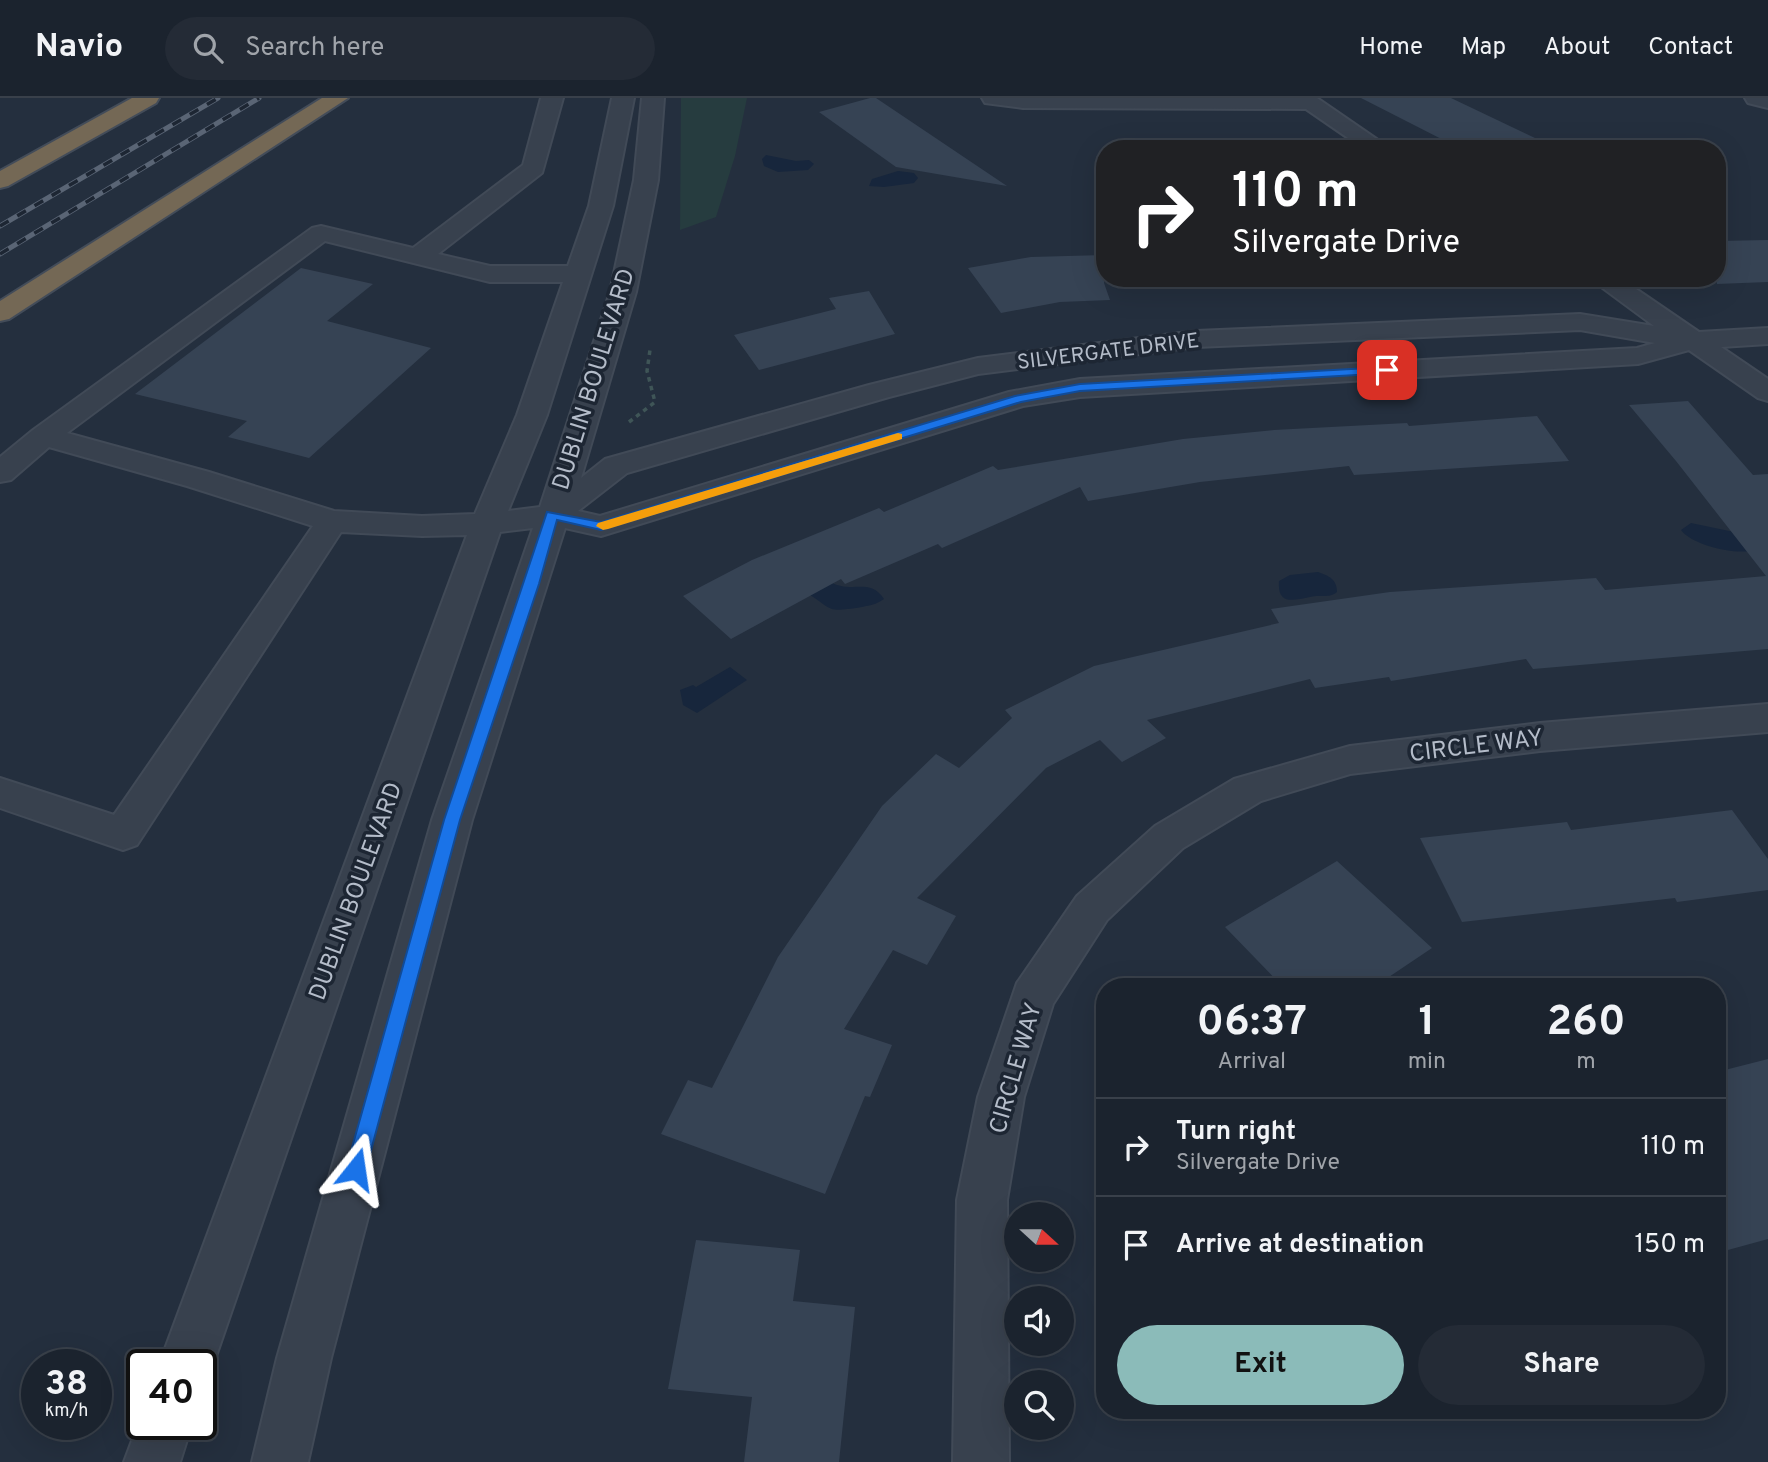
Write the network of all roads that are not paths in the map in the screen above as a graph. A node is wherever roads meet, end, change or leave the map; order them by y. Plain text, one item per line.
1 (148, 98) edge
2 (337, 98) edge
3 (552, 98) edge
4 (624, 98) edge
5 (653, 98) edge
6 (993, 98) edge
7 (1756, 98) edge
8 (1306, 101) edge
9 (1768, 102) edge
10 (1366, 140) edge
11 (0, 181) edge
12 (420, 255) junction
13 (579, 274) junction
14 (1615, 287) edge
15 (0, 313) edge
16 (1768, 336) edge
17 (1692, 341) junction
18 (1768, 392) edge
19 (44, 436) junction
20 (0, 473) edge
21 (552, 515) junction
22 (332, 522) junction
23 (487, 524) junction
24 (1768, 718) edge
25 (0, 793) edge
26 (192, 1349) edge
27 (160, 1440) edge
28 (152, 1462) edge
29 (280, 1462) edge
30 (981, 1462) edge

1 - 11 highway
2 - 15 highway
3 - 12 street
4 - 13 street, DUBLIN BOULEVARD
5 - 21 street, DUBLIN BOULEVARD
6 - 8 street
7 - 9 street
8 - 10 street
12 - 13 street
12 - 19 street
13 - 23 street, DUBLIN BOULEVARD
14 - 17 street
16 - 17 street, SILVERGATE DRIVE
17 - 18 street
17 - 21 street, SILVERGATE DRIVE
17 - 21 street, SILVERGATE DRIVE
19 - 20 street
19 - 22 street, SILVERGATE DRIVE
21 - 23 street, SILVERGATE DRIVE
21 - 29 street, DUBLIN BOULEVARD
22 - 23 street, SILVERGATE DRIVE
22 - 25 street
23 - 26 street, DUBLIN BOULEVARD
24 - 30 street, CIRCLE WAY
27 - 28 street

